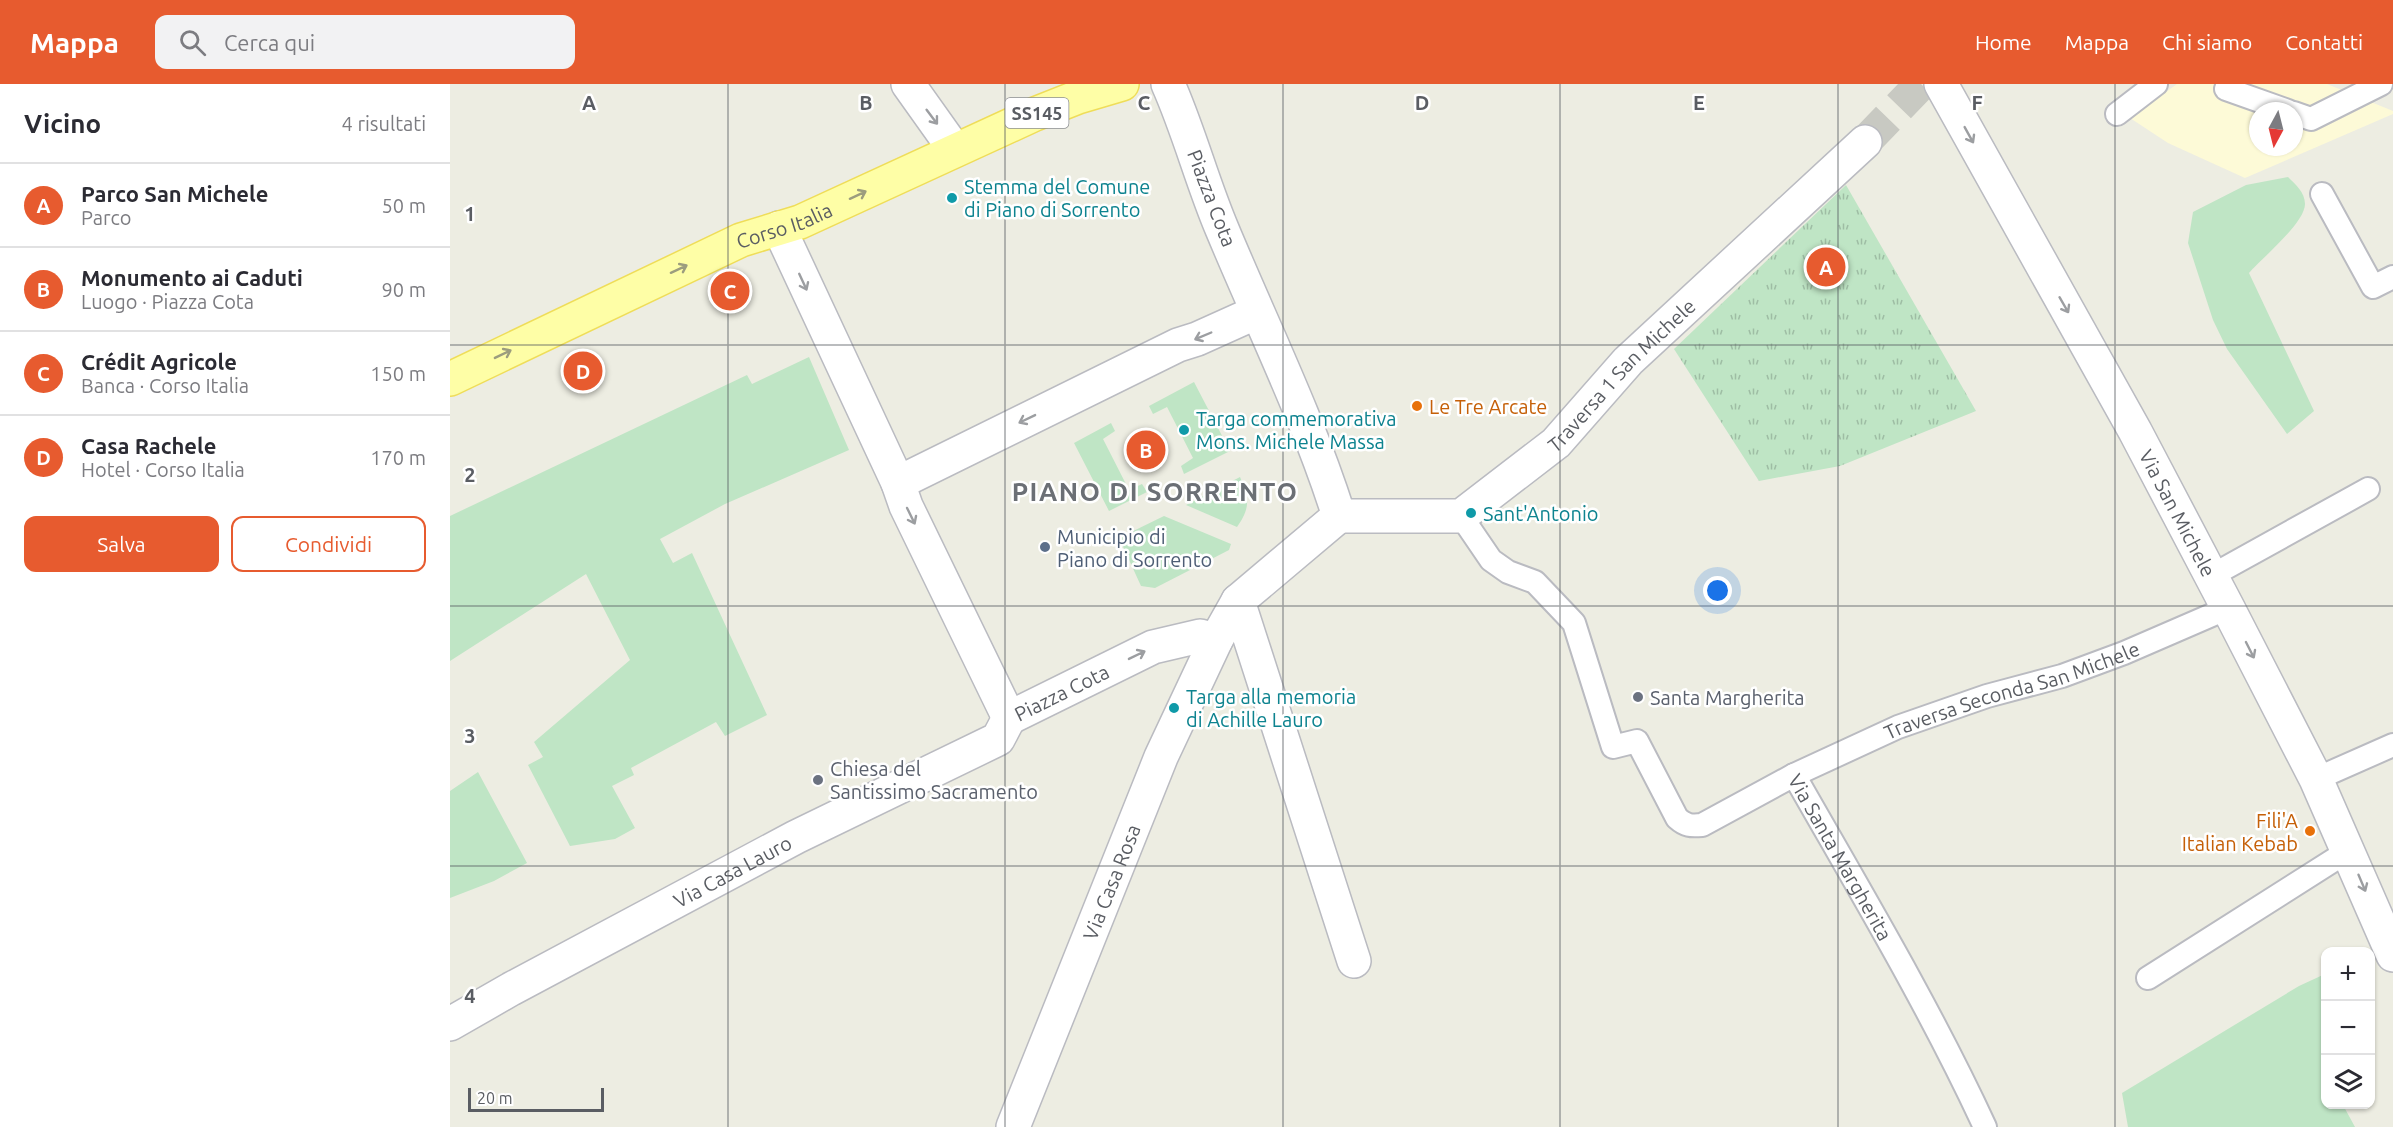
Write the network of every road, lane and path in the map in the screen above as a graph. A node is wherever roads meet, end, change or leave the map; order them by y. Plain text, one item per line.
1 (908, 84) edge
2 (1122, 84) edge
3 (1168, 84) edge
4 (1941, 84) edge
5 (2156, 84) edge
6 (2228, 84) edge
7 (2381, 84) edge
8 (2263, 102) edge
9 (2117, 114) dead end
10 (2303, 116) edge
11 (1865, 142) tunnel mouth
12 (955, 150) junction
13 (2322, 194) dead end
14 (779, 228) junction
15 (2393, 277) edge
16 (1257, 312) junction
17 (450, 379) edge
18 (898, 483) junction
19 (2368, 489) dead end
20 (1339, 516) junction
21 (1461, 516) junction
22 (1086, 540) dead end
23 (1079, 543) dead end
24 (2211, 576) junction
25 (1238, 601) junction
26 (2228, 608) junction
27 (1216, 640) junction
28 (1010, 718) junction
29 (2393, 745) edge
30 (1794, 775) junction
31 (2316, 779) junction
32 (2348, 851) junction
33 (2393, 955) edge
34 (1354, 961) dead end
35 (2148, 978) dead end
36 (450, 1024) edge
37 (1014, 1127) edge
38 (1985, 1127) edge

1 -> 12 street
2 - 12 main road, Corso Italia / SS145
3 - 16 street, Piazza Cota
4 -> 24 street, Via San Michele
5 - 9 lane
6 - 8 lane
7 - 10 lane
11 - 21 street, Traversa 1 San Michele
14 -> 12 main road, Corso Italia / SS145
13 - 15 lane
17 -> 14 main road, Corso Italia / SS145
14 -> 18 street, Piazza Cota
16 -> 18 street
16 - 20 street, Piazza Cota
18 -> 28 street, Piazza Cota
19 - 24 lane
20 - 21 street
20 - 25 street
21 - 30 lane, Via Santa Margherita
22 - 23 path
24 - 26 street, Via San Michele
25 - 27 street
25 - 34 street
26 - 30 lane, Traversa Seconda San Michele
26 -> 31 street, Via San Michele
28 -> 27 street, Piazza Cota
27 - 37 street, Via Casa Rosa
28 - 36 street, Via Casa Lauro
29 - 31 lane
30 - 38 lane, Via Santa Margherita
31 - 32 street, Via San Michele
32 -> 33 street, Via San Michele
32 - 35 lane

